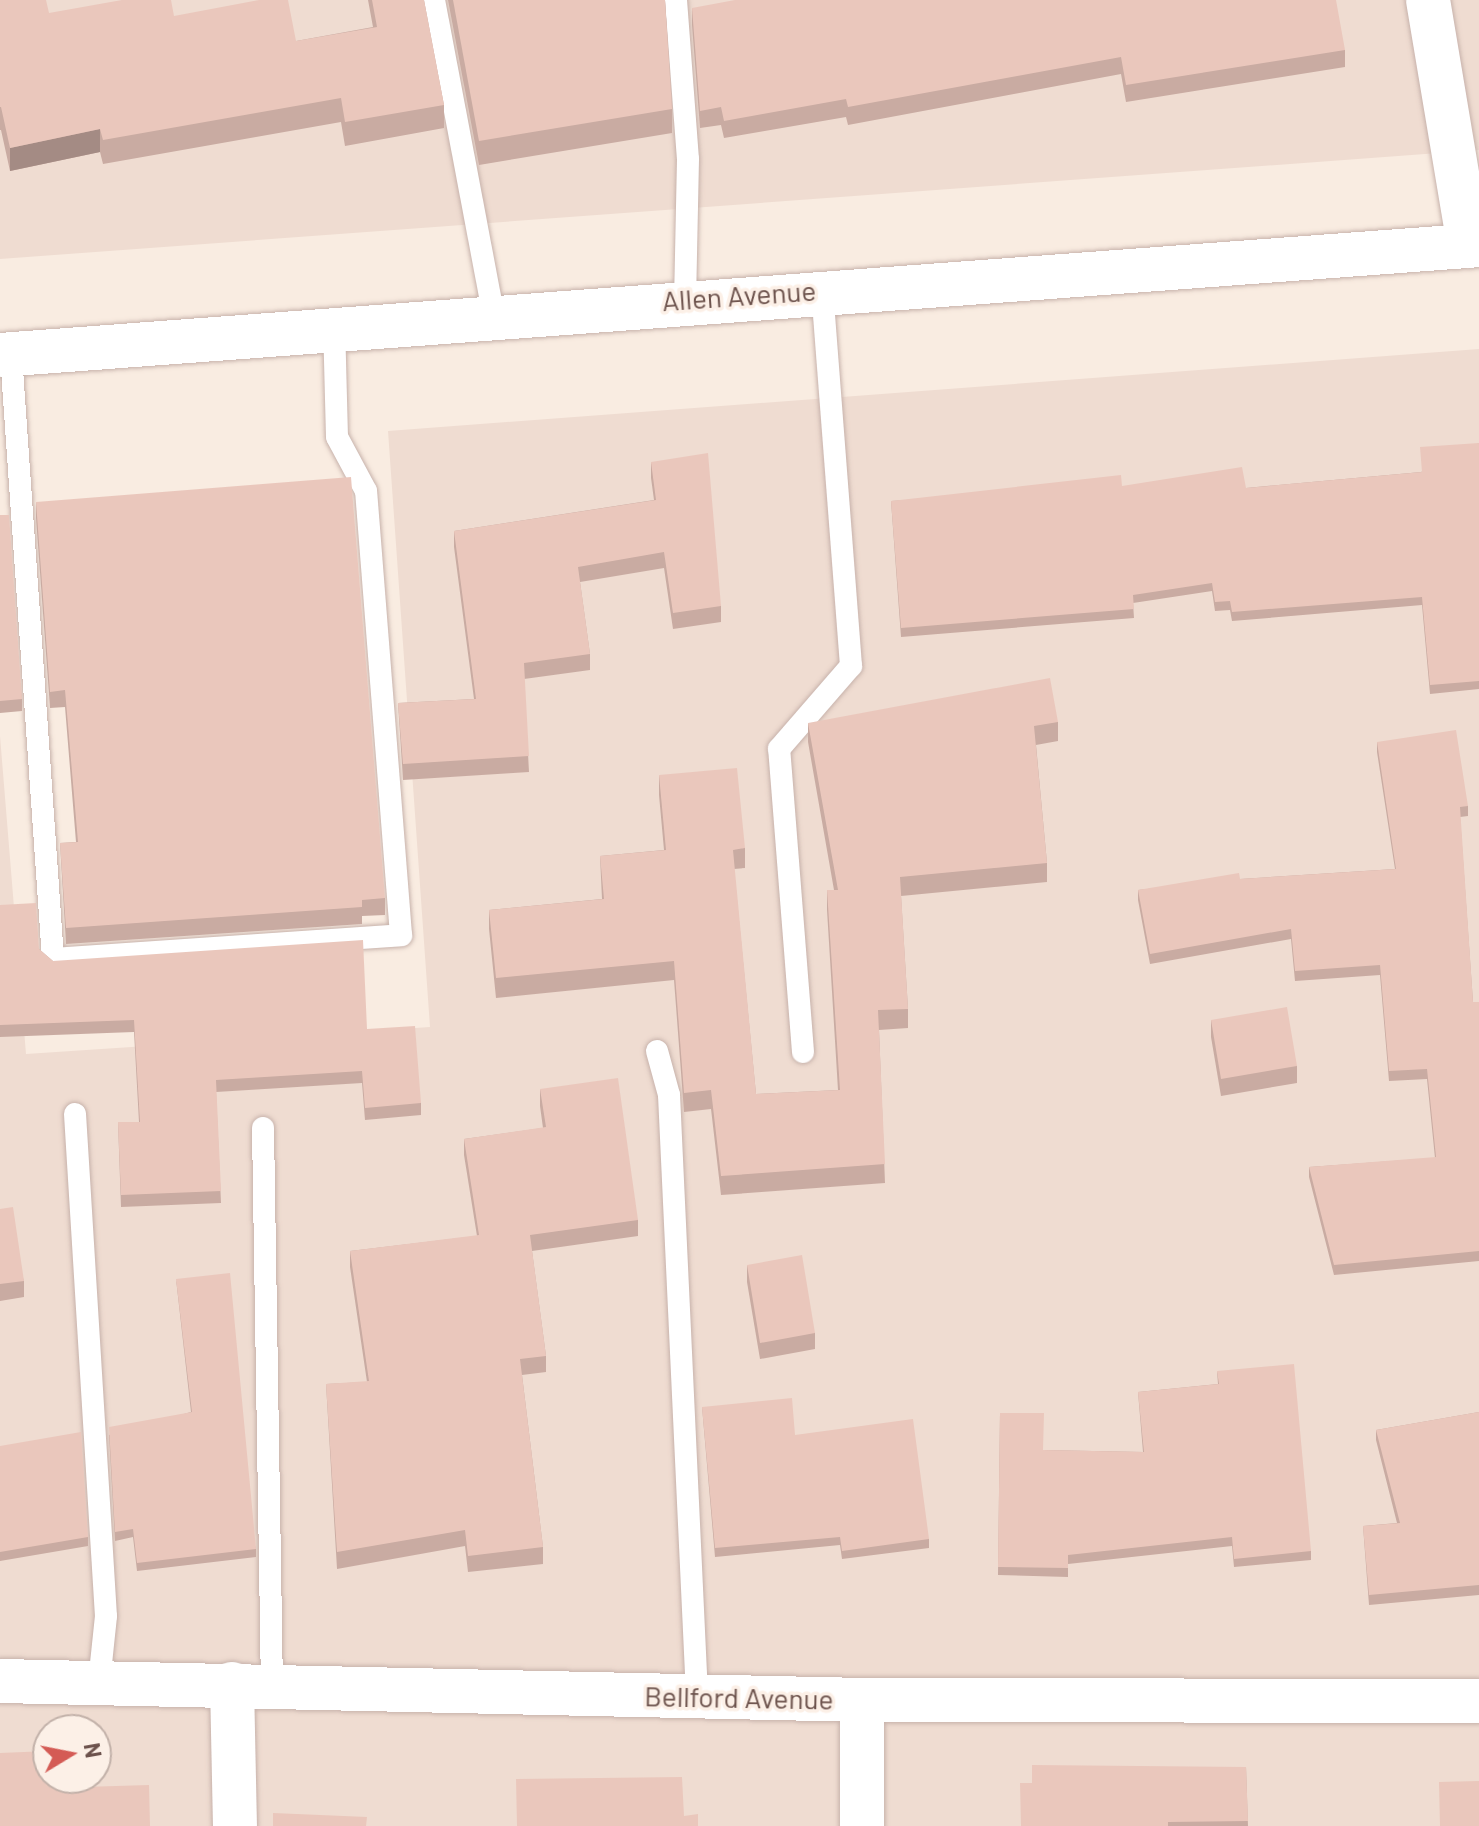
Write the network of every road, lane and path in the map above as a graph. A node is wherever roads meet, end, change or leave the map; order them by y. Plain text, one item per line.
1 (434, 0) edge
2 (676, 0) edge
3 (1428, 0) edge
4 (1474, 245) edge
5 (822, 289) junction
6 (685, 299) junction
7 (493, 313) junction
8 (334, 325) junction
9 (5, 355) edge
10 (657, 1051) dead end
11 (803, 1052) dead end
12 (75, 1114) dead end
13 (263, 1128) dead end
14 (0, 1681) edge
15 (99, 1683) junction
16 (252, 1685) junction
17 (697, 1696) junction
18 (862, 1700) junction
19 (1479, 1701) edge
20 (235, 1826) edge
21 (862, 1826) edge

1 - 7 lane
2 - 6 lane
3 - 4 street
4 - 5 street, Allen Avenue
5 - 6 street, Allen Avenue
5 - 11 lane
6 - 7 street, Allen Avenue
7 - 8 street, Allen Avenue
8 - 9 street, Allen Avenue
8 - 9 lane
10 - 17 lane
12 - 15 lane
13 - 16 lane
14 - 15 street, Bellford Avenue
15 - 16 street, Bellford Avenue
16 - 17 street, Bellford Avenue
16 - 20 street
17 - 18 street, Bellford Avenue
18 - 19 street, Bellford Avenue
18 - 21 street

